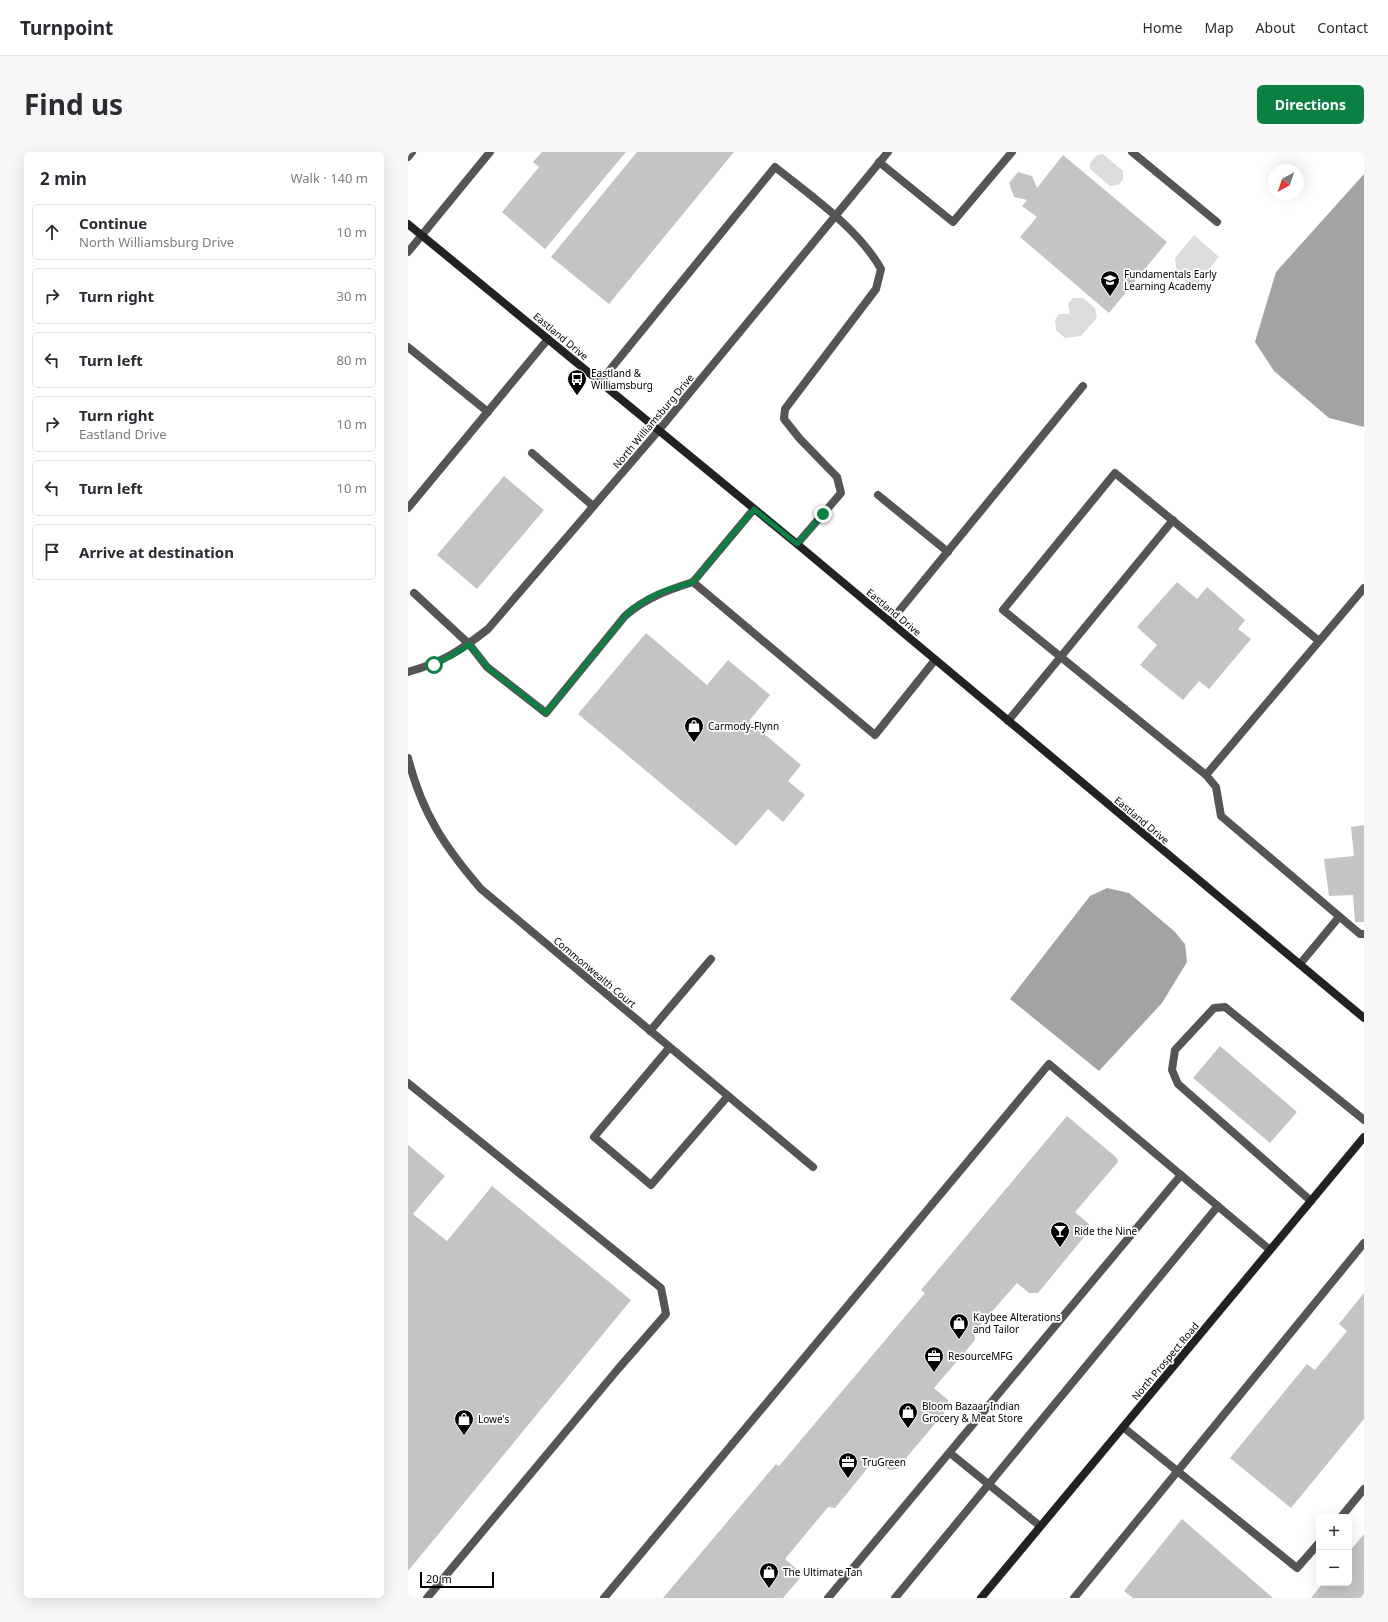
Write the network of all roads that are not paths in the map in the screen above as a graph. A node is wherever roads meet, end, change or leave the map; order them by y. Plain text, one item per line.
1 (412, 152) edge
2 (490, 152) edge
3 (888, 152) edge
4 (1012, 152) edge
5 (1132, 152) edge
6 (408, 157) edge
7 (879, 162) junction
8 (835, 216) junction
9 (1217, 222) dead end
10 (408, 224) edge
11 (421, 236) junction
12 (408, 252) edge
13 (548, 339) junction
14 (408, 347) edge
15 (600, 382) junction
16 (1083, 386) dead end
17 (488, 412) junction
18 (659, 430) junction
19 (532, 453) dead end
20 (878, 495) dead end
21 (593, 506) junction
22 (408, 508) edge
23 (754, 509) junction
24 (1173, 520) junction
25 (797, 544) junction
26 (948, 552) junction
27 (693, 582) junction
28 (1364, 588) edge
29 (414, 593) dead end
30 (890, 622) junction
31 (1319, 641) junction
32 (469, 644) junction
33 (1060, 657) junction
34 (935, 660) junction
35 (408, 672) edge
36 (1008, 720) junction
37 (409, 762) edge
38 (1206, 775) junction
39 (1339, 917) junction
40 (1364, 934) edge
41 (711, 959) dead end
42 (1300, 964) junction
43 (1364, 1018) edge
44 (650, 1031) junction
45 (669, 1048) junction
46 (408, 1083) edge
47 (728, 1096) junction
48 (1364, 1120) edge
49 (1364, 1137) edge
50 (813, 1167) dead end
51 (1181, 1175) junction
52 (1311, 1201) junction
53 (1218, 1206) junction
54 (1364, 1243) edge
55 (1270, 1250) junction
56 (1123, 1427) junction
57 (950, 1453) junction
58 (1178, 1471) junction
59 (988, 1484) junction
60 (1364, 1489) edge
61 (1343, 1514) edge
62 (1040, 1526) junction
63 (1316, 1546) edge
64 (427, 1598) edge
65 (604, 1598) edge
66 (828, 1598) edge
67 (895, 1598) edge
68 (980, 1598) edge
69 (1074, 1598) edge

1 - 6 street
2 - 11 street
3 - 7 street, North Williamsburg Drive
4 - 7 street
5 - 9 street
7 - 8 street, North Williamsburg Drive
8 - 15 street
8 - 18 street, North Williamsburg Drive
8 - 25 street
10 - 11 main road, Eastland Drive
11 - 12 street
11 - 13 main road, Eastland Drive
13 - 15 main road, Eastland Drive
13 - 17 street
14 - 17 street
15 - 18 main road, Eastland Drive
16 - 26 street
17 - 22 street
18 - 21 street, North Williamsburg Drive
18 - 23 main road, Eastland Drive
19 - 21 street
20 - 26 street
21 - 32 street, North Williamsburg Drive
23 - 25 main road, Eastland Drive
23 - 27 street
24 - 31 street
24 - 33 street
24 - 33 street
25 - 30 main road, Eastland Drive
26 - 30 street
27 - 32 street
27 - 34 street
28 - 31 street
29 - 32 street
30 - 34 main road, Eastland Drive
31 - 38 street
32 - 35 street, North Williamsburg Drive
33 - 36 street
33 - 38 street
34 - 36 main road, Eastland Drive
36 - 42 main road, Eastland Drive
37 - 44 street, Commonwealth Court
38 - 39 street
39 - 40 street
39 - 42 street
41 - 44 street
42 - 43 main road, Eastland Drive
44 - 45 street, Commonwealth Court
45 - 47 street, Commonwealth Court
45 - 47 street
46 - 64 street
47 - 50 street, Commonwealth Court
48 - 52 street
49 - 52 main road, North Prospect Road
51 - 53 street
51 - 57 street
51 - 65 street
52 - 55 main road, North Prospect Road
53 - 55 street
53 - 59 street
54 - 58 street
55 - 56 main road, North Prospect Road
56 - 58 street
56 - 62 main road, North Prospect Road
57 - 59 street
57 - 66 street
58 - 63 street
58 - 69 street
59 - 62 street
59 - 67 street
60 - 61 street
62 - 68 main road, North Prospect Road

